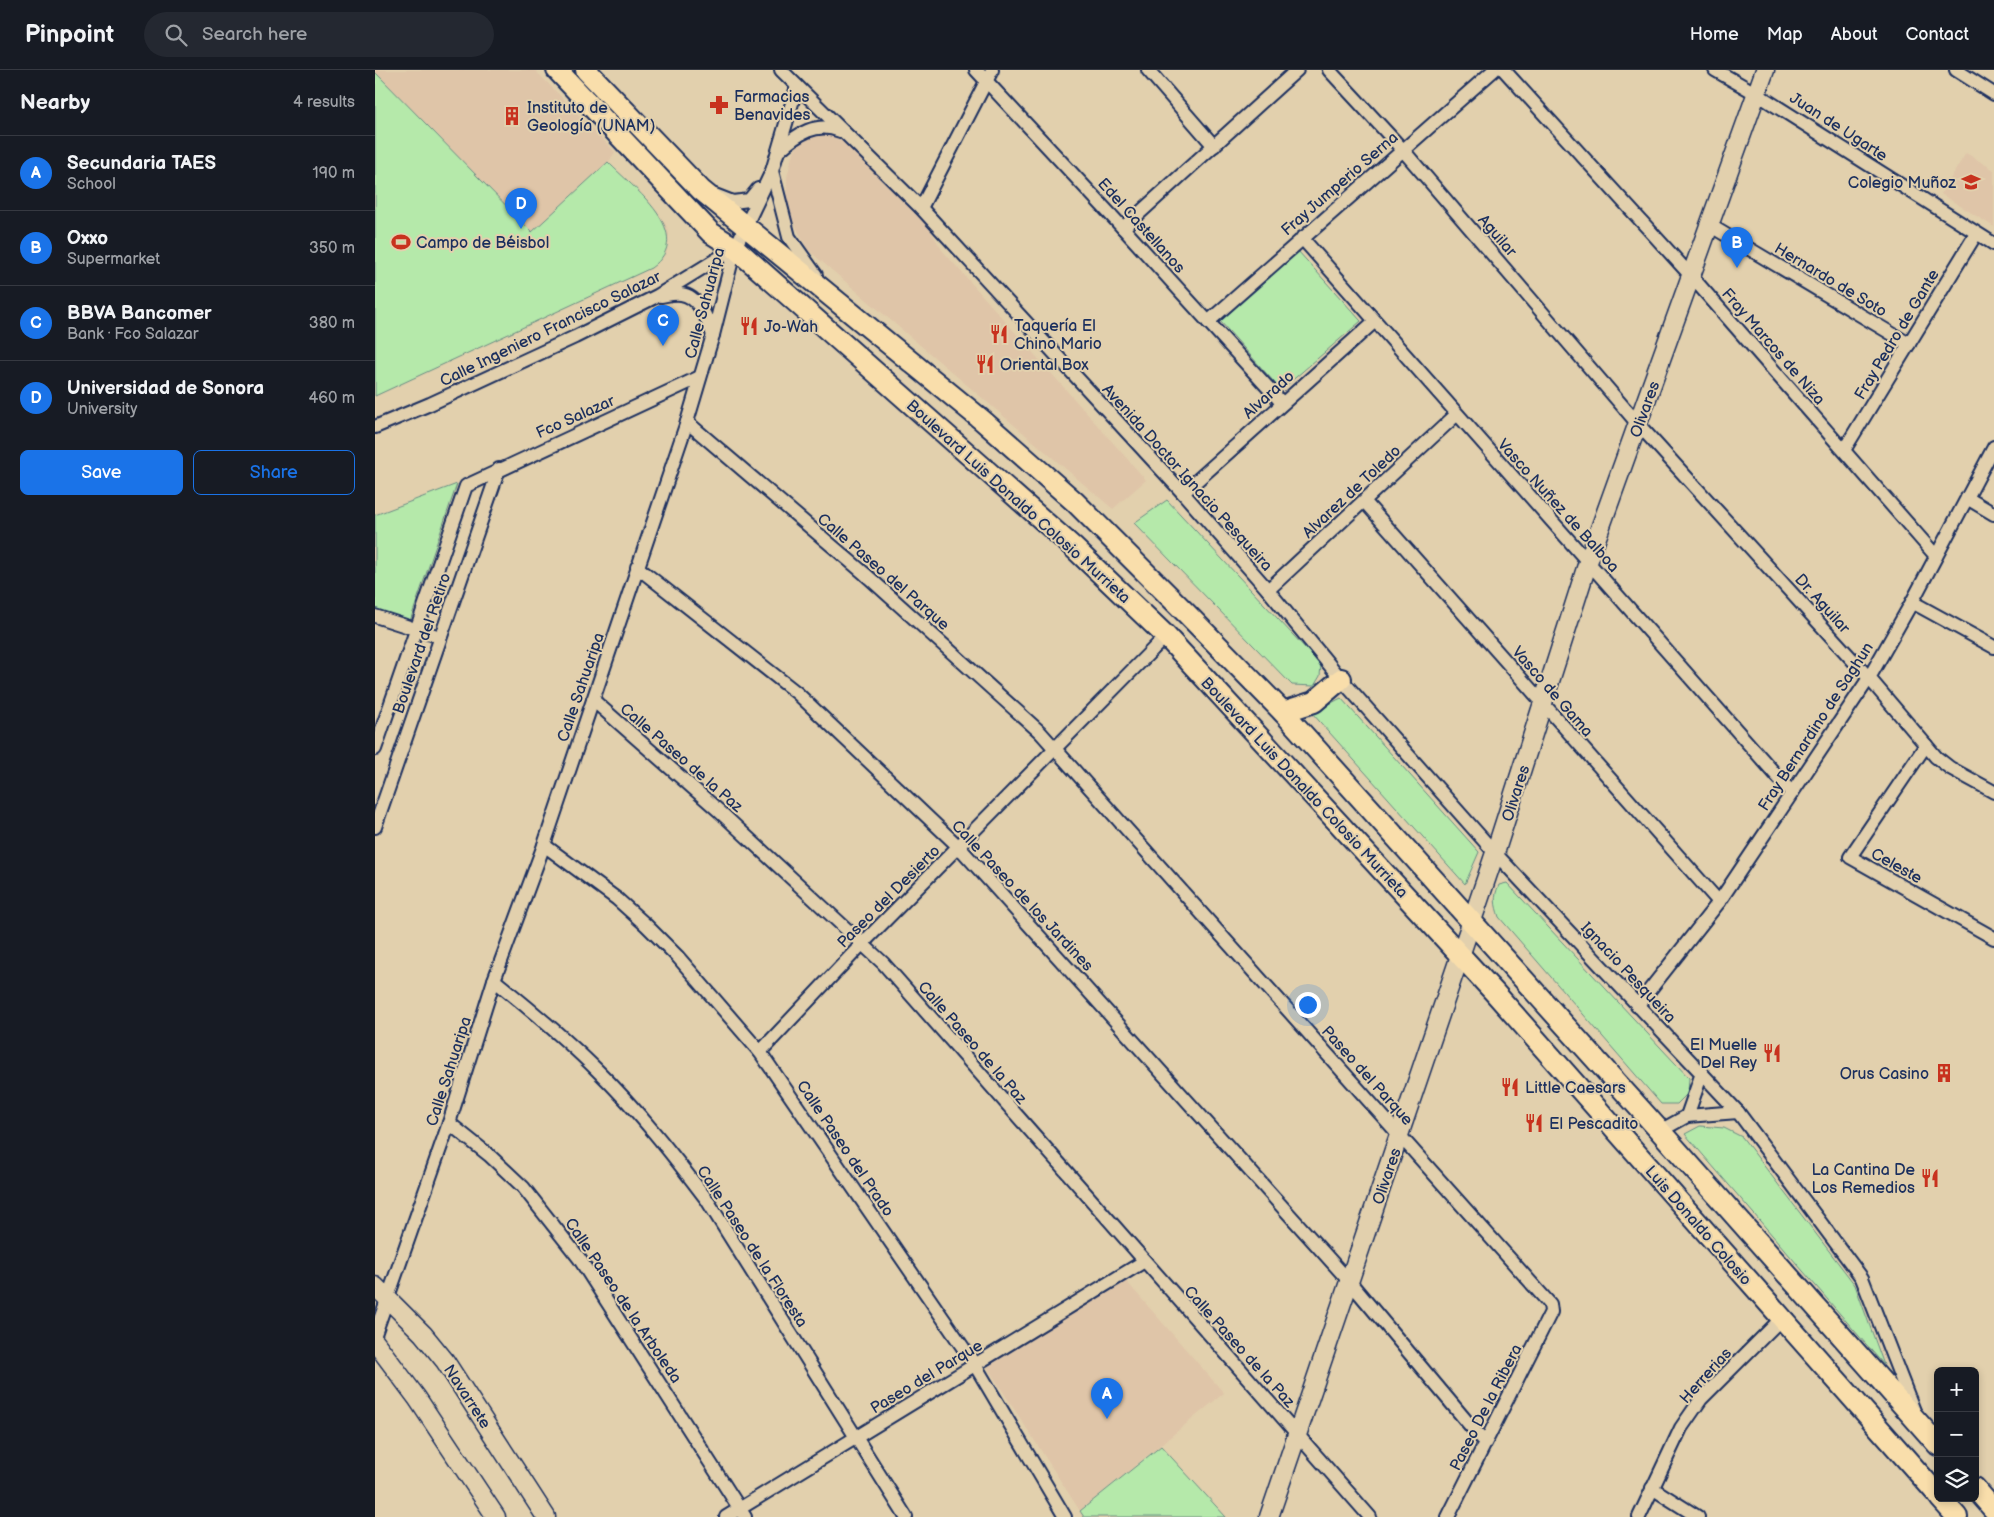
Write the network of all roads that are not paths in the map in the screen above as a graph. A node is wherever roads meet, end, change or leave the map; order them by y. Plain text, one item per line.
1 (557, 70) edge
2 (586, 70) edge
3 (781, 70) edge
4 (976, 70) edge
5 (1148, 70) edge
6 (1297, 70) edge
7 (1329, 70) edge
8 (1493, 70) edge
9 (1504, 70) edge
10 (1715, 70) edge
11 (1765, 70) edge
12 (1956, 70) edge
13 (989, 75) edge
14 (797, 86) junction
15 (1757, 94) junction
16 (1994, 94) edge
17 (842, 132) junction
18 (1214, 146) junction
19 (1402, 149) junction
20 (779, 152) junction
21 (772, 171) junction
22 (701, 190) junction
23 (921, 208) junction
24 (1711, 226) junction
25 (745, 227) junction
26 (1123, 228) junction
27 (1976, 234) junction
28 (1302, 238) junction
29 (1994, 244) edge
30 (735, 248) junction
31 (1692, 277) junction
32 (657, 296) junction
33 (848, 310) junction
34 (1375, 321) junction
35 (1208, 322) junction
36 (713, 335) junction
37 (1909, 344) junction
38 (700, 377) junction
39 (1282, 403) junction
40 (1457, 415) junction
41 (687, 422) junction
42 (1638, 424) junction
43 (375, 427) edge
44 (1994, 447) edge
45 (1844, 450) junction
46 (499, 469) junction
47 (465, 487) joint
48 (1183, 493) junction
49 (1967, 498) junction
50 (1364, 501) junction
51 (1994, 514) edge
52 (1936, 556) junction
53 (1588, 562) junction
54 (637, 567) junction
55 (1268, 590) junction
56 (1912, 602) junction
57 (375, 616) edge
58 (416, 630) junction
59 (1166, 636) junction
60 (440, 638) junction
61 (1994, 647) edge
62 (1869, 678) junction
63 (1341, 679) junction
64 (593, 700) junction
65 (1543, 704) junction
66 (1283, 712) junction
67 (1927, 745) junction
68 (375, 749) edge
69 (1055, 750) junction
70 (1994, 792) edge
71 (1792, 793) junction
72 (376, 821) edge
73 (544, 845) junction
74 (959, 847) junction
75 (1495, 853) junction
76 (1719, 902) junction
77 (1471, 921) junction
78 (1994, 938) edge
79 (863, 943) junction
80 (1460, 955) junction
81 (494, 980) junction
82 (1524, 981) junction
83 (1495, 993) junction
84 (1637, 1006) junction
85 (761, 1052) junction
86 (1702, 1073) junction
87 (1738, 1112) junction
88 (1687, 1116) junction
89 (449, 1123) junction
90 (1660, 1131) junction
91 (1400, 1136) junction
92 (1143, 1262) junction
93 (1349, 1281) junction
94 (375, 1286) edge
95 (389, 1299) junction
96 (1551, 1312) joint
97 (1781, 1319) junction
98 (375, 1334) edge
99 (375, 1342) edge
100 (975, 1365) junction
101 (1918, 1423) junction
102 (1298, 1436) junction
103 (856, 1438) junction
104 (1934, 1441) edge
105 (1484, 1442) junction
106 (1652, 1488) junction
107 (1934, 1491) edge
108 (1979, 1493) edge
109 (1944, 1502) edge
110 (1994, 1510) edge
111 (743, 1513) edge
112 (496, 1517) edge
113 (546, 1517) edge
114 (726, 1517) edge
115 (906, 1517) edge
116 (1065, 1517) edge
117 (1269, 1517) edge
118 (1370, 1517) edge
119 (1448, 1517) edge
120 (1639, 1517) edge
121 (1698, 1517) edge
122 (1957, 1517) edge

1 - 30 main road, Boulevard Luis Donaldo Colosio Murrieta
2 - 22 main road, Boulevard Luis Donaldo Colosio Murrieta
3 - 14 street, Avenida Doctor Ignacio Pesqueira
4 - 13 street, Edel Castellanos
5 - 18 street
6 - 18 street
7 - 19 street, Aguilar
8 - 19 street, Fray Jumperio Serna
9 - 31 street, Fray Marcos de Niza
10 - 15 street, Juan de Ugarte
11 - 15 main road, Olivares
12 - 16 street
13 - 23 street
13 - 26 street, Edel Castellanos
14 - 17 street, Avenida Doctor Ignacio Pesqueira
14 - 20 street, Calle Sahuaripa
15 - 24 main road, Olivares
15 - 27 street, Juan de Ugarte
17 - 20 street
17 - 23 street, Avenida Doctor Ignacio Pesqueira
18 - 26 street
19 - 28 street, Fray Jumperio Serna
19 - 42 street, Aguilar
20 - 21 street, Calle Sahuaripa
21 - 22 street
21 - 25 street, Calle Sahuaripa
21 - 33 street
22 - 25 main road, Boulevard Luis Donaldo Colosio Murrieta
23 - 48 street, Avenida Doctor Ignacio Pesqueira
24 - 31 main road, Olivares
24 - 37 street, Hernardo de Soto
25 - 30 street, Calle Sahuaripa
25 - 33 main road, Boulevard Luis Donaldo Colosio Murrieta
26 - 35 street, Edel Castellanos
27 - 29 street, Juan de Ugarte
27 - 37 street, Fray Pedro de Gante
28 - 34 street, Vasco Nuñez de Balboa
28 - 35 street, Fray Jumperio Serna
30 - 32 street, Calle Ingeniero Francisco Salazar
30 - 36 street, Calle Sahuaripa
30 - 59 main road, Boulevard Luis Donaldo Colosio Murrieta
31 - 42 main road, Olivares
31 - 45 street, Fray Marcos de Niza
32 - 36 street
32 - 43 street, Calle Ingeniero Francisco Salazar
33 - 66 main road, Boulevard Luis Donaldo Colosio Murrieta
34 - 39 street, Alvarado
34 - 40 street, Vasco Nuñez de Balboa
35 - 39 street, Edel Castellanos
36 - 38 street, Calle Sahuaripa
37 - 45 street, Fray Pedro de Gante
38 - 41 street, Calle Sahuaripa
38 - 46 street, Fco Salazar
39 - 48 street, Alvarado
40 - 50 street, Alvarez de Toledo
40 - 53 street, Vasco Nuñez de Balboa
41 - 54 street, Calle Sahuaripa
41 - 69 street, Calle Paseo del Parque
42 - 53 main road, Olivares
42 - 62 street, Dr. Aguilar
44 - 49 street, Fray Bernardino de Saghun
45 - 52 street, Fray Marcos de Niza
46 - 47 street, Fco Salazar
46 - 60 street, Boulevard del Retiro
47 - 58 street, Boulevard del Retiro
48 - 55 street, Avenida Doctor Ignacio Pesqueira
49 - 51 street
49 - 52 street, Fray Bernardino de Saghun
50 - 55 street, Alvarez de Toledo
50 - 65 street, Vasco de Gama
52 - 56 street, Fray Bernardino de Saghun
53 - 65 main road, Olivares
53 - 71 street, Vasco Nuñez de Balboa
54 - 64 street, Calle Sahuaripa
54 - 74 street, Calle Paseo de los Jardines
55 - 63 street, Avenida Doctor Ignacio Pesqueira
56 - 61 street
56 - 62 street, Fray Bernardino de Saghun
57 - 58 street
58 - 60 street
58 - 68 street, Boulevard del Retiro
59 - 69 street, Paseo del Desierto
59 - 80 main road, Boulevard Luis Donaldo Colosio Murrieta
60 - 72 street, Boulevard del Retiro
62 - 67 street, Dr. Aguilar
62 - 71 street, Fray Bernardino de Saghun
63 - 66 main road
63 - 75 street, Avenida Doctor Ignacio Pesqueira
64 - 73 street, Calle Sahuaripa
64 - 79 street, Calle Paseo de la Paz
65 - 75 main road, Olivares
65 - 76 street, Vasco de Gama
66 - 77 main road, Boulevard Luis Donaldo Colosio Murrieta
67 - 70 street, Dr. Aguilar
67 - 78 street, Celeste
69 - 74 street, Paseo del Desierto
69 - 91 street, Paseo del Parque
71 - 76 street, Fray Bernardino de Saghun
73 - 81 street, Calle Sahuaripa
73 - 85 street, Calle Paseo del Prado
74 - 79 street, Paseo del Desierto
74 - 93 street, Calle Paseo de los Jardines
75 - 77 main road, Olivares
75 - 84 street, Ignacio Pesqueira
76 - 84 street, Fray Bernardino de Saghun
77 - 80 main road, Olivares
77 - 82 main road, Luis Donaldo Colosio
79 - 85 street, Paseo del Desierto
79 - 92 street, Calle Paseo de la Paz
80 - 83 main road, Luis Donaldo Colosio
80 - 91 main road, Olivares
81 - 89 street, Calle Sahuaripa
81 - 103 street, Calle Paseo de la Floresta
82 - 83 main road
82 - 90 main road, Luis Donaldo Colosio
83 - 97 main road, Luis Donaldo Colosio
84 - 86 street, Ignacio Pesqueira
85 - 100 street, Calle Paseo del Prado
86 - 87 street, Ignacio Pesqueira
86 - 88 street
87 - 88 street
87 - 101 street, Ignacio Pesqueira
88 - 90 street
89 - 95 street, Calle Sahuaripa
89 - 111 street, Calle Paseo de la Arboleda
90 - 101 main road, Luis Donaldo Colosio
91 - 93 main road, Olivares
91 - 96 street, Paseo del Parque
92 - 100 street, Paseo del Parque
92 - 102 street, Calle Paseo de la Paz
93 - 102 main road, Olivares
93 - 105 street, Calle Paseo de los Jardines
94 - 95 main road, Navarrete
95 - 98 street, Calle Sahuaripa
95 - 113 main road, Navarrete
96 - 105 street, Paseo De la Ribera
97 - 106 street, Herrerias
97 - 107 main road, Luis Donaldo Colosio
99 - 112 main road
100 - 103 street, Paseo del Parque
100 - 116 street, Calle Paseo del Prado
101 - 104 main road, Luis Donaldo Colosio
102 - 117 main road, Olivares
102 - 118 street, Calle Paseo de la Paz
103 - 111 street, Paseo del Parque
103 - 115 street, Calle Paseo de la Floresta
105 - 119 street, Paseo De la Ribera
106 - 120 street, Herrerias
106 - 121 street
108 - 110 main road
109 - 122 main road
111 - 114 street, Paseo del Parque

